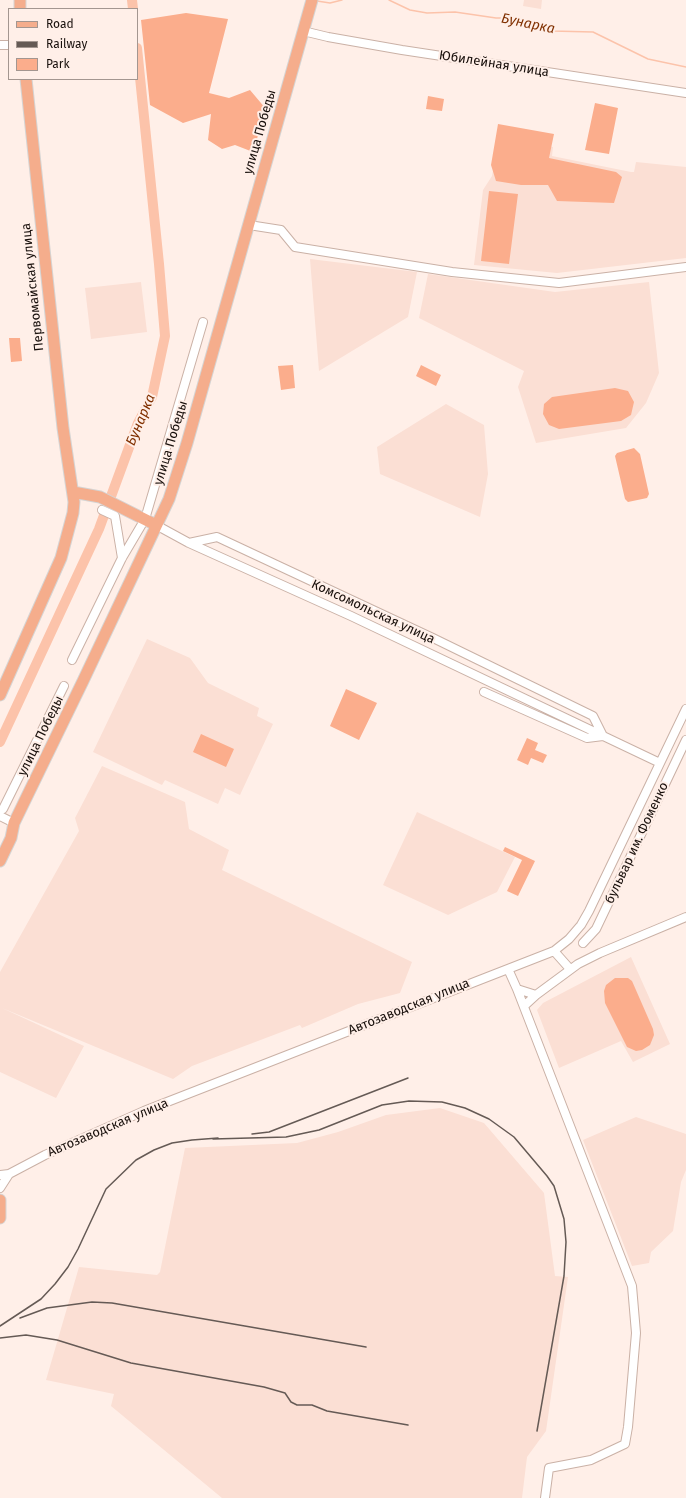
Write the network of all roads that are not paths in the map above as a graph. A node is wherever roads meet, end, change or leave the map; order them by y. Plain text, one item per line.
1 (311, 5) edge
2 (303, 31) junction
3 (26, 80) edge
4 (686, 93) edge
5 (249, 224) junction
6 (686, 267) edge
7 (203, 322) dead end
8 (73, 492) junction
9 (105, 511) dead end
10 (146, 516) junction
11 (156, 525) junction
12 (189, 544) junction
13 (122, 558) junction
14 (72, 660) dead end
15 (64, 686) dead end
16 (484, 692) dead end
17 (0, 695) edge
18 (686, 708) edge
19 (603, 736) junction
20 (686, 740) edge
21 (660, 763) junction
22 (1, 813) edge
23 (14, 823) junction
24 (0, 861) edge
25 (686, 917) edge
26 (583, 943) dead end
27 (554, 951) junction
28 (508, 969) junction
29 (570, 969) junction
30 (517, 989) junction
31 (536, 995) junction
32 (524, 1006) junction
33 (4, 1174) edge
34 (0, 1188) edge
35 (0, 1200) edge
36 (0, 1218) edge
37 (545, 1498) edge

1 - 2 main road, улица Победы
2 - 4 street, Юбилейная улица
2 - 5 main road, улица Победы
3 - 8 main road, Первомайская улица
5 - 6 street
5 - 11 main road, улица Победы
7 - 10 street
8 - 10 main road, Комсомольская улица
8 - 17 main road, Первомайская улица
9 - 13 street
10 - 11 main road, Комсомольская улица
10 - 13 street
11 - 12 street, Комсомольская улица
11 - 23 main road, улица Победы
12 - 19 street, Комсомольская улица
12 - 19 street
13 - 14 street
15 - 22 street
16 - 19 street
18 - 21 street, Автозаводская улица
19 - 21 street, Комсомольская улица
20 - 26 street, бульвар им. Фоменко
21 - 27 street, Автозаводская улица
22 - 23 street
23 - 24 main road, улица Победы
25 - 29 street
27 - 28 street, Автозаводская улица
27 - 29 street
28 - 30 street
28 - 33 street, Автозаводская улица
29 - 31 street
30 - 31 street
30 - 32 street
31 - 32 street
32 - 37 street
33 - 34 street
35 - 36 main road

